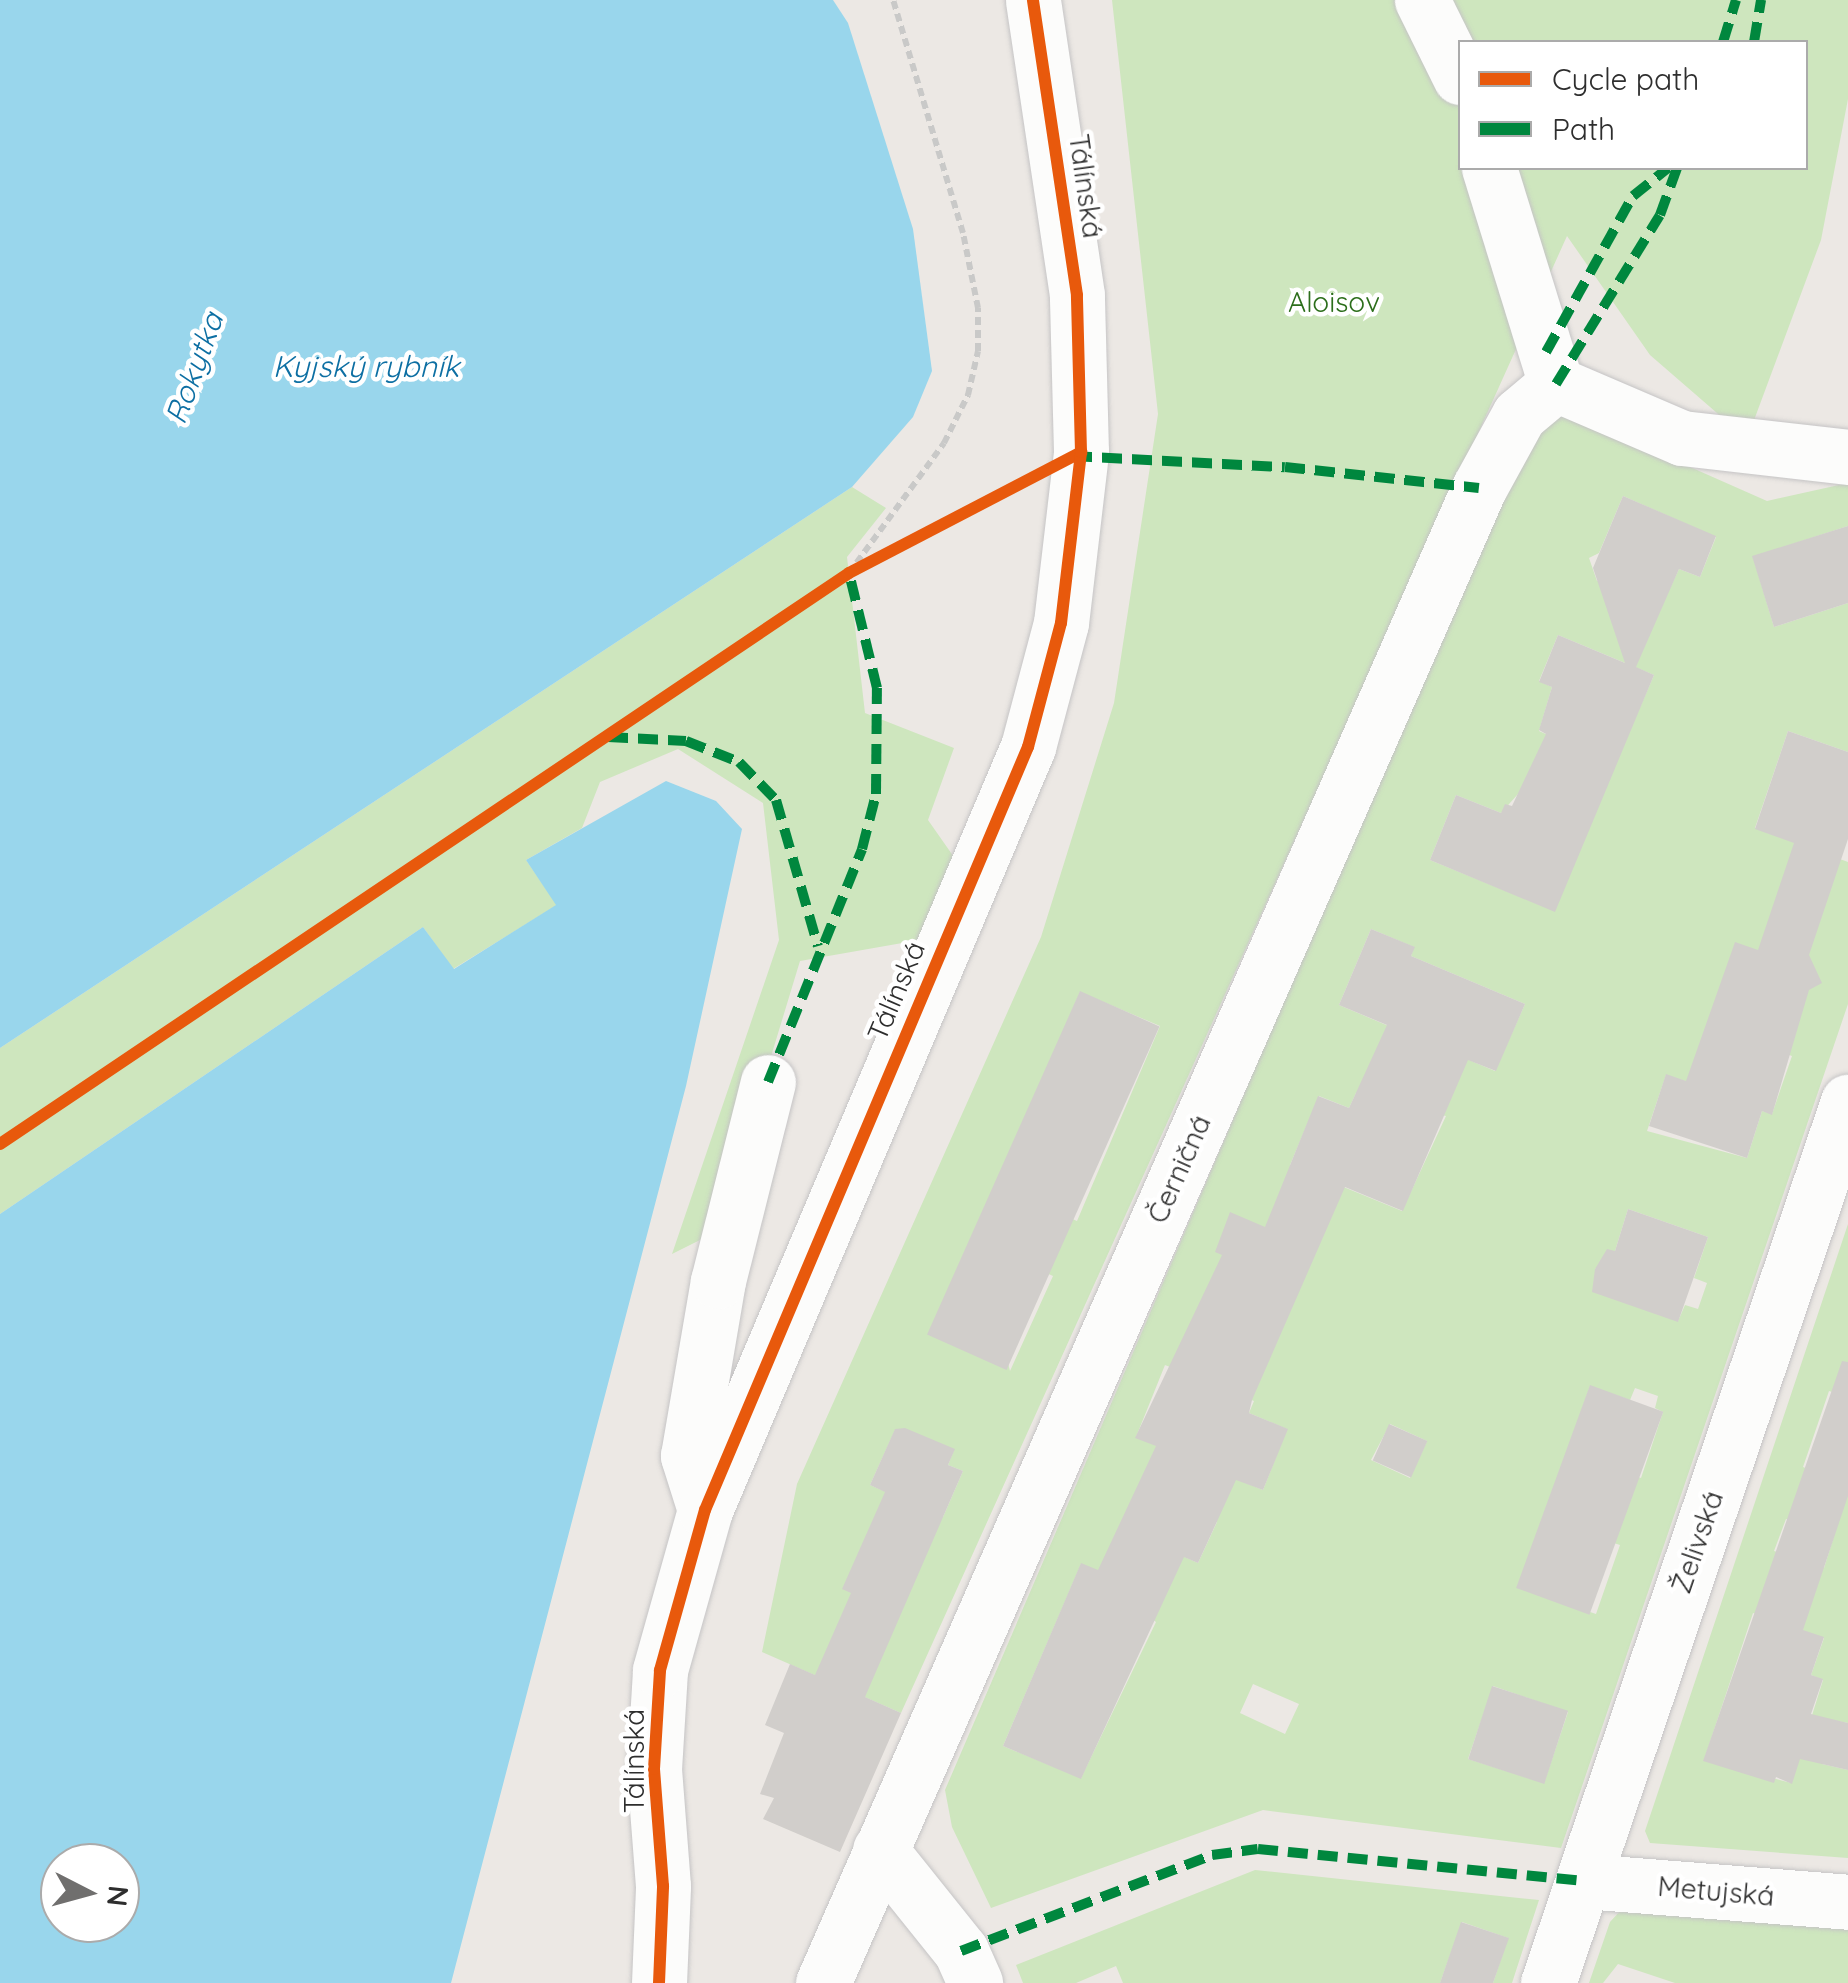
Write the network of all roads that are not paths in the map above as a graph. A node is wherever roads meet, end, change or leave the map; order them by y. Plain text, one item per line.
1 (1033, 0) edge
2 (1422, 0) edge
3 (1458, 73) edge
4 (1490, 170) edge
5 (1556, 384) junction
6 (1848, 457) edge
7 (768, 1082) dead end
8 (1848, 1102) edge
9 (705, 1510) junction
10 (880, 1850) junction
11 (1584, 1881) junction
12 (1848, 1902) edge
13 (659, 1983) edge
14 (823, 1983) edge
15 (975, 1983) edge
16 (1548, 1983) edge

1 - 9 street, Tálínská
2 - 3 street
4 - 5 street
5 - 6 street
5 - 10 street, Černičná
7 - 9 street
8 - 11 street, Želivská
9 - 13 street, Tálínská
10 - 14 street, Černičná
10 - 15 street
11 - 12 street, Metujská
11 - 16 street, Želivská

